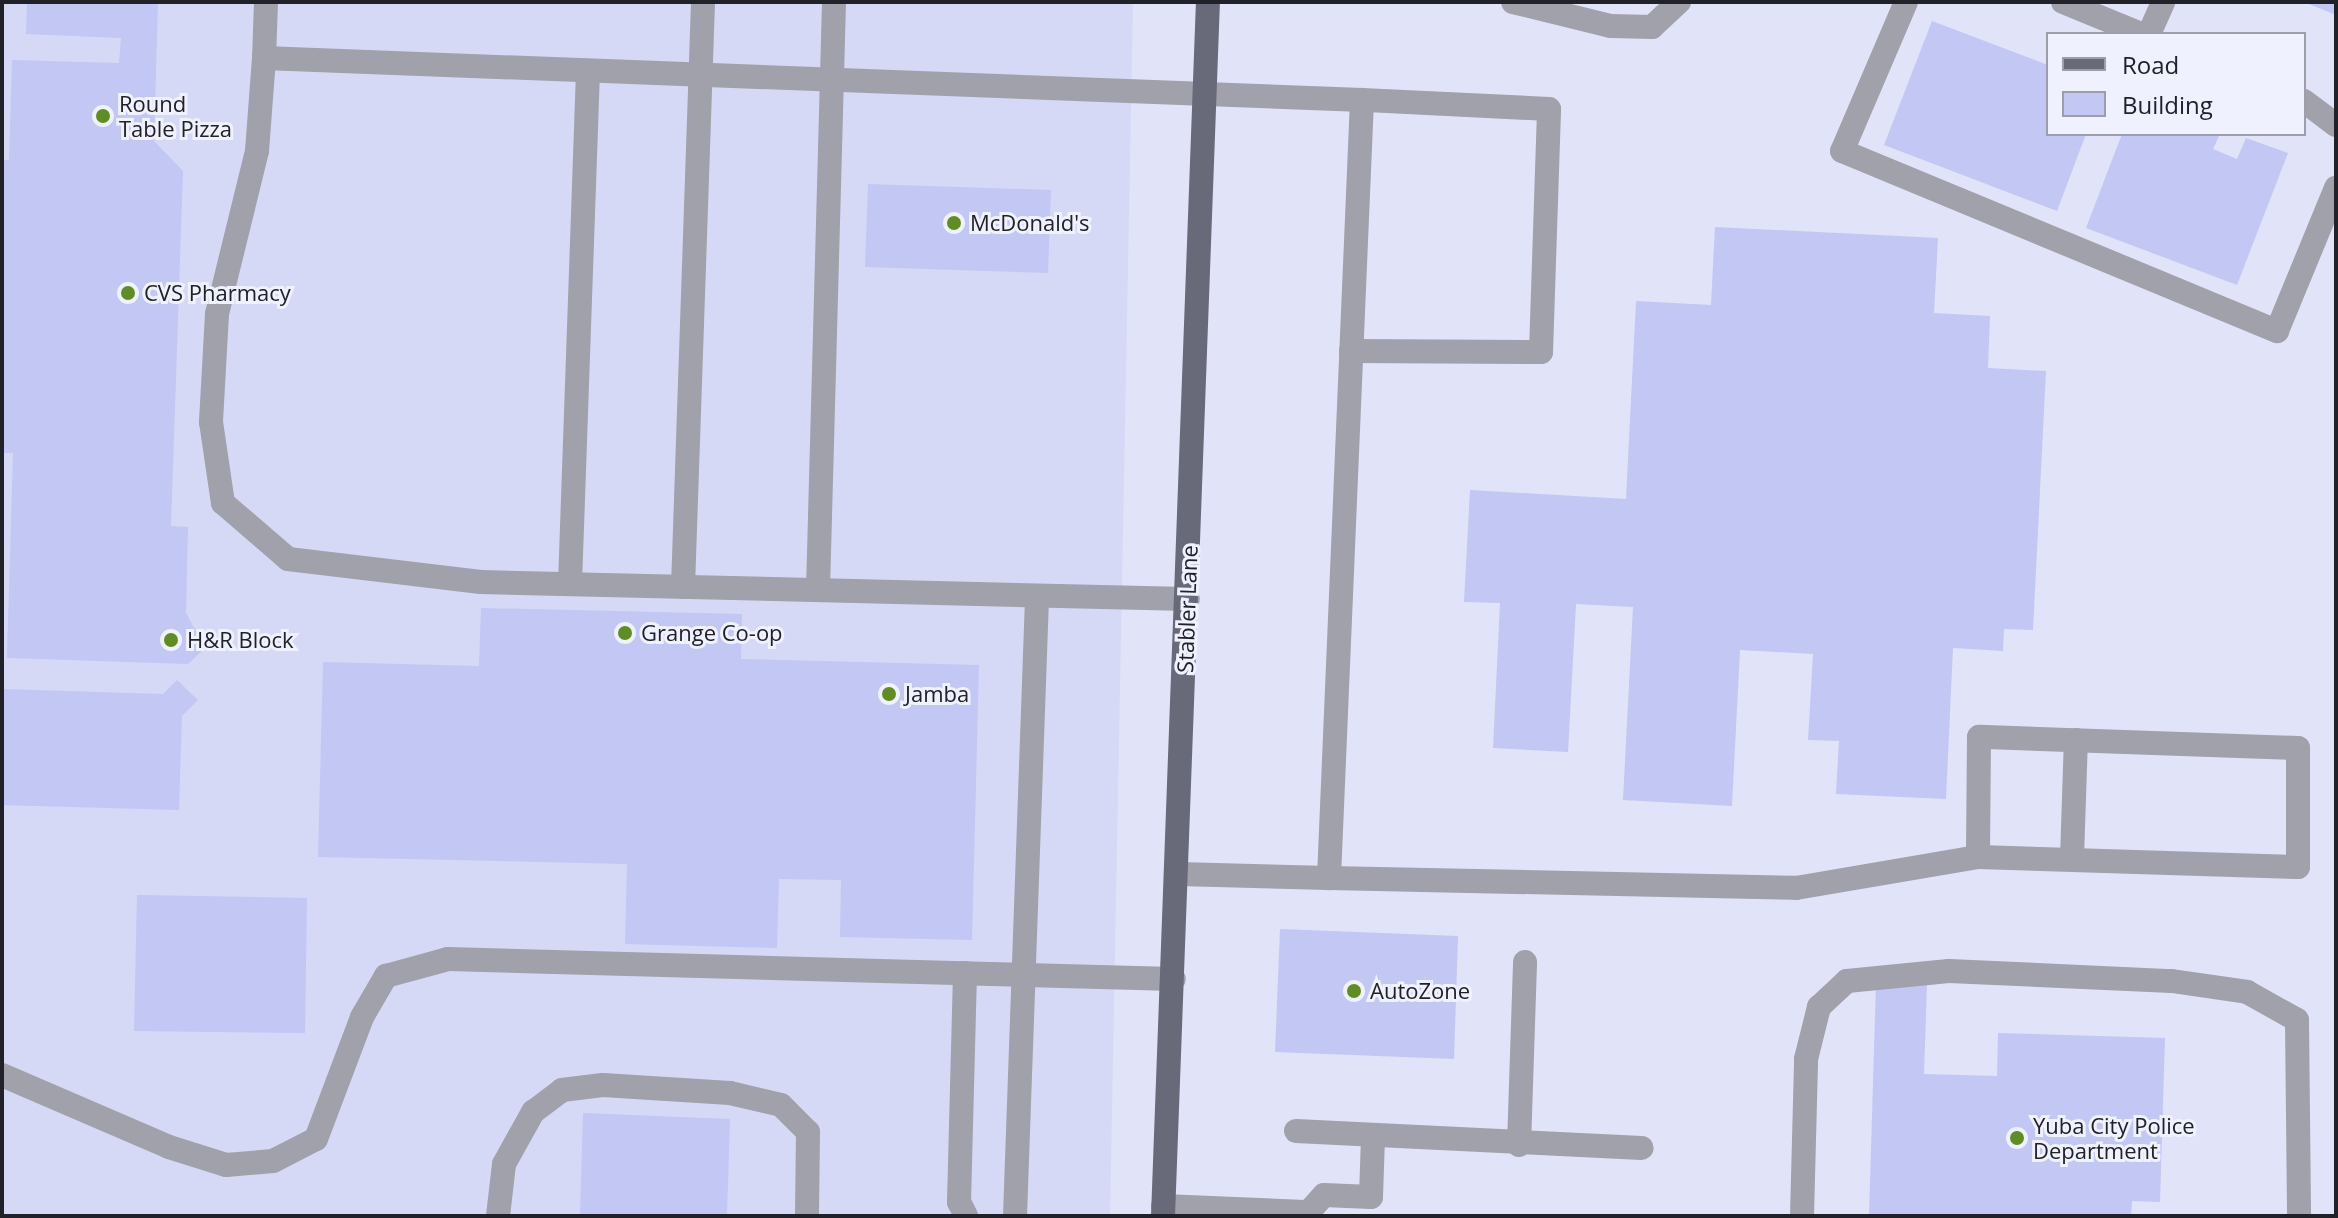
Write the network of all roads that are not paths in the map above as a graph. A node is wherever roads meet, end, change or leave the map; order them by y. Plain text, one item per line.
1 (266, 2) edge
2 (703, 2) edge
3 (834, 2) edge
4 (1208, 2) edge
5 (1513, 2) edge
6 (1679, 2) edge
7 (1906, 2) edge
8 (2063, 2) edge
9 (2163, 2) edge
10 (2136, 32) edge
11 (2150, 32) edge
12 (264, 58) junction
13 (588, 71) junction
14 (701, 75) junction
15 (832, 80) junction
16 (1205, 94) junction
17 (1362, 100) junction
18 (2306, 102) edge
19 (2336, 125) edge
20 (2336, 188) edge
21 (1351, 351) junction
22 (570, 584) junction
23 (683, 587) junction
24 (818, 590) junction
25 (1037, 597) junction
26 (1188, 599) junction
27 (2076, 740) junction
28 (1978, 857) junction
29 (2072, 858) junction
30 (1178, 874) junction
31 (1329, 878) junction
32 (1525, 962) dead end
33 (965, 973) junction
34 (1029, 975) junction
35 (1174, 979) junction
36 (2, 1075) edge
37 (1296, 1131) dead end
38 (1373, 1136) junction
39 (1519, 1145) junction
40 (1642, 1148) dead end
41 (1163, 1211) edge
42 (1305, 1214) edge
43 (498, 1216) edge
44 (807, 1216) edge
45 (966, 1216) edge
46 (1015, 1216) edge
47 (1802, 1216) edge
48 (2299, 1216) edge

1 - 12 lane
2 - 14 lane
3 - 15 lane
4 - 16 main road, Stabler Lane
5 - 6 lane
7 - 20 lane
8 - 10 lane
9 - 11 lane
12 - 13 lane
12 - 22 lane
13 - 14 lane
13 - 22 lane
14 - 15 lane
14 - 23 lane
15 - 16 lane
15 - 24 lane
16 - 17 lane
16 - 26 main road, Stabler Lane
17 - 21 lane
17 - 21 lane
18 - 19 lane
21 - 31 lane
22 - 23 lane
23 - 24 lane
24 - 25 lane
25 - 26 lane
25 - 34 lane
26 - 30 main road, Stabler Lane
27 - 28 lane
27 - 29 lane
27 - 29 lane
28 - 29 lane
28 - 31 lane
30 - 31 lane
30 - 35 main road, Stabler Lane
32 - 39 lane
33 - 34 lane
33 - 36 lane
33 - 45 lane
34 - 35 lane
34 - 46 lane
35 - 41 main road, Stabler Lane
37 - 38 lane
38 - 39 lane
38 - 42 lane
39 - 40 lane
41 - 42 lane
43 - 44 lane
47 - 48 lane

